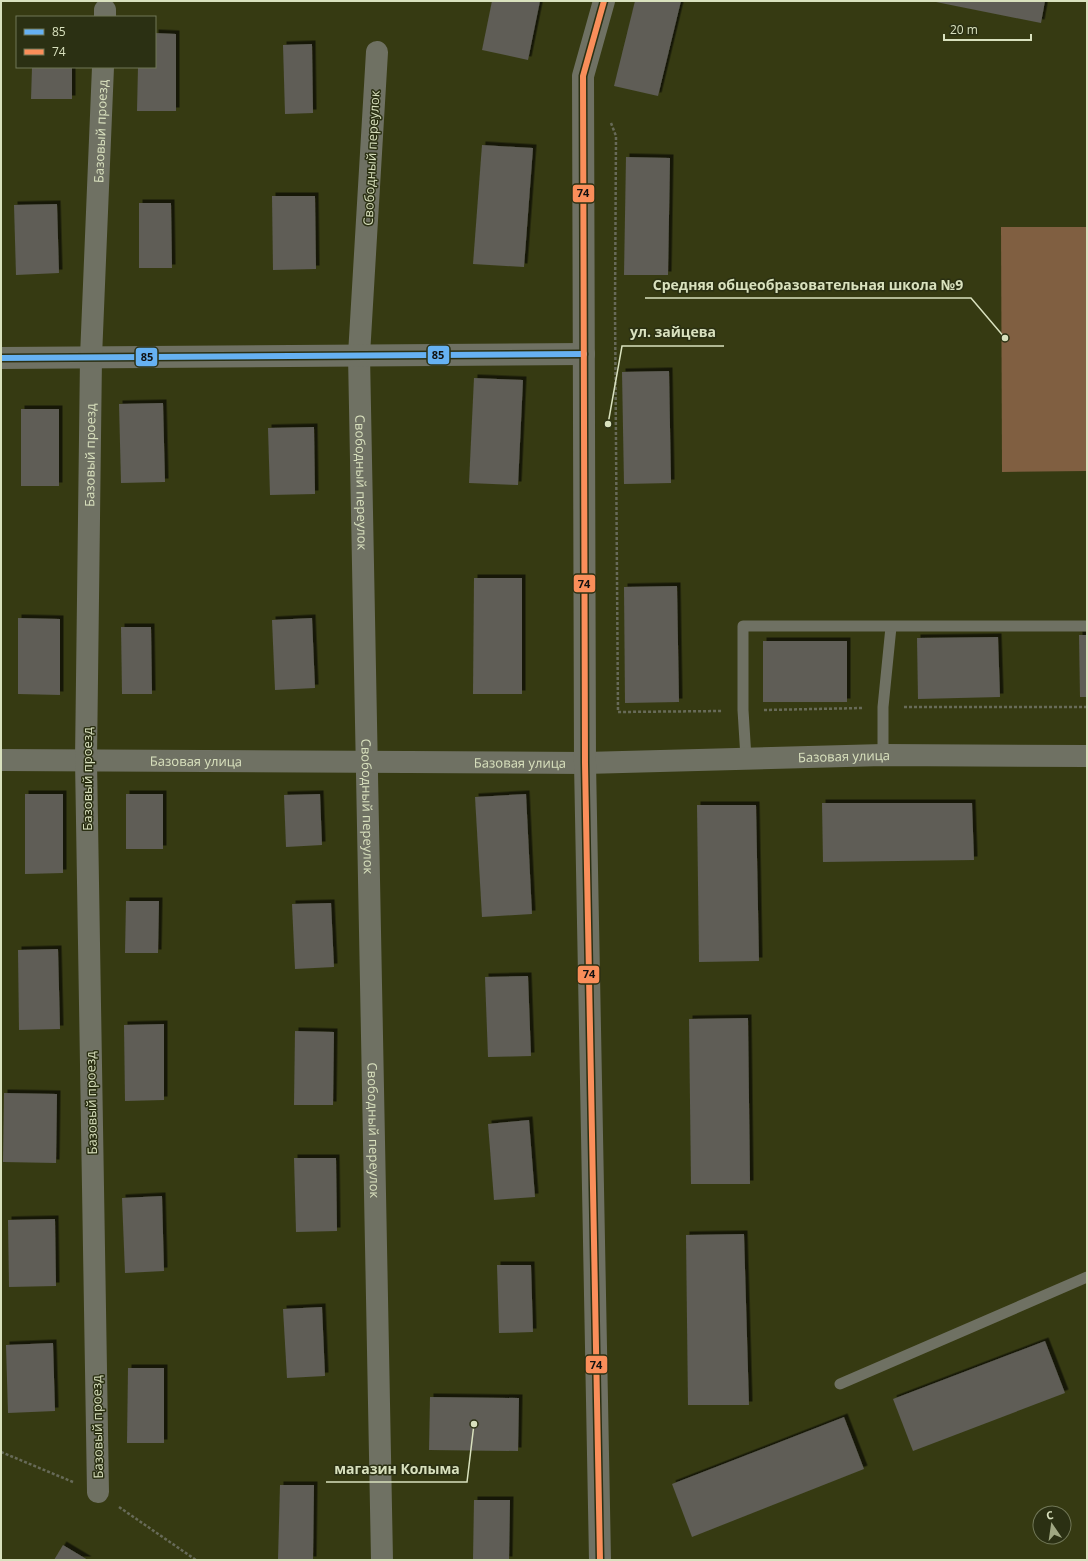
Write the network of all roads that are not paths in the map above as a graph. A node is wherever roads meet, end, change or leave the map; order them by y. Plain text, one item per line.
1 (604, 1) edge
2 (377, 52) dead end
3 (103, 68) edge
4 (584, 354) junction
5 (360, 355) junction
6 (91, 357) junction
7 (1, 358) edge
8 (1087, 626) edge
9 (891, 627) junction
10 (883, 754) junction
11 (1087, 756) edge
12 (746, 758) junction
13 (1, 760) edge
14 (86, 760) junction
15 (366, 762) junction
16 (585, 763) junction
17 (1087, 1277) edge
18 (840, 1384) dead end
19 (98, 1492) dead end
20 (382, 1560) edge
21 (600, 1560) edge

1 - 4 street
2 - 5 street, Свободный переулок
3 - 6 street, Базовый проезд
4 - 5 street
4 - 16 street
5 - 6 street
5 - 15 street, Свободный переулок
6 - 7 street
6 - 14 street, Базовый проезд
8 - 9 lane
9 - 10 lane
9 - 12 lane
10 - 11 street, Базовая улица
10 - 12 street, Базовая улица
12 - 16 street, Базовая улица
13 - 14 street, Базовая улица
14 - 15 street, Базовая улица
14 - 19 street, Базовый проезд
15 - 16 street, Базовая улица
15 - 20 street, Свободный переулок
16 - 21 street
17 - 18 lane

